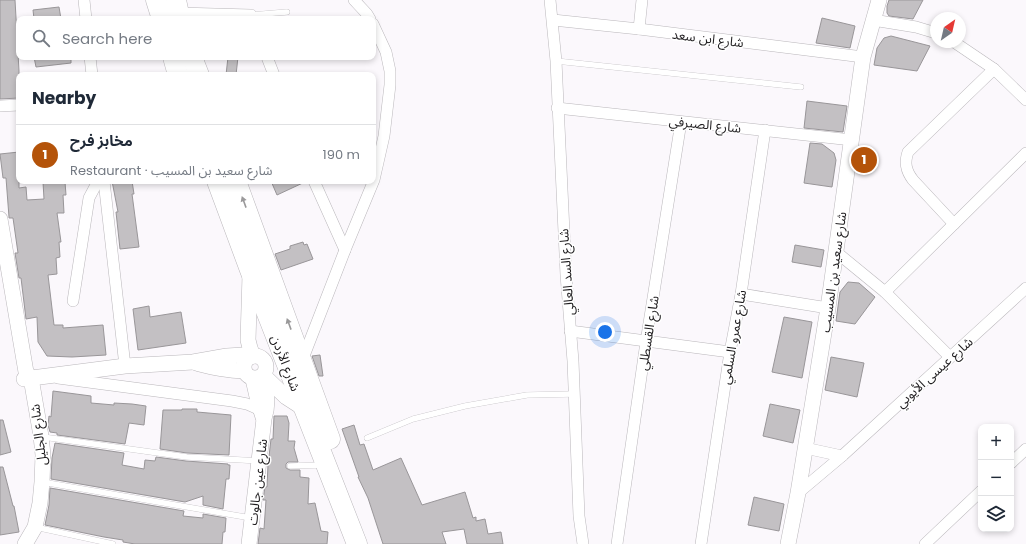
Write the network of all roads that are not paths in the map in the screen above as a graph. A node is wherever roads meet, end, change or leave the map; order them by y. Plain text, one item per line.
1 (84, 0) edge
2 (156, 0) edge
3 (354, 0) edge
4 (550, 0) edge
5 (642, 0) edge
6 (879, 0) edge
7 (287, 12) dead end
8 (174, 13) edge
9 (86, 16) edge
10 (232, 16) edge
11 (258, 16) edge
12 (368, 16) edge
13 (553, 20) junction
14 (873, 20) junction
15 (639, 29) junction
16 (376, 30) edge
17 (930, 31) edge
18 (963, 48) edge
19 (863, 57) junction
20 (90, 60) edge
21 (174, 60) edge
22 (193, 60) edge
23 (268, 60) edge
24 (556, 61) junction
25 (994, 69) junction
26 (92, 72) edge
27 (177, 72) edge
28 (197, 72) edge
29 (273, 72) edge
30 (801, 87) dead end
31 (1026, 100) edge
32 (16, 105) edge
33 (0, 106) edge
34 (557, 108) junction
35 (681, 122) junction
36 (765, 130) junction
37 (852, 140) junction
38 (1026, 153) edge
39 (376, 171) edge
40 (96, 184) edge
41 (104, 184) edge
42 (218, 184) edge
43 (237, 184) edge
44 (315, 184) edge
45 (372, 184) edge
46 (0, 219) edge
47 (954, 224) junction
48 (345, 250) junction
49 (835, 251) junction
50 (250, 270) junction
51 (1026, 288) edge
52 (885, 292) junction
53 (741, 294) junction
54 (73, 301) dead end
55 (828, 308) junction
56 (570, 331) junction
57 (646, 342) junction
58 (730, 352) junction
59 (252, 356) junction
60 (950, 357) junction
61 (302, 361) junction
62 (193, 362) junction
63 (125, 366) junction
64 (256, 375) junction
65 (31, 377) junction
66 (574, 394) junction
67 (303, 408) junction
68 (263, 414) junction
69 (41, 436) junction
70 (367, 438) dead end
71 (805, 448) junction
72 (1026, 449) edge
73 (842, 456) junction
74 (1014, 460) edge
75 (259, 462) junction
76 (328, 465) junction
77 (290, 466) dead end
78 (42, 482) junction
79 (798, 493) junction
80 (978, 494) edge
81 (253, 518) junction
82 (32, 527) junction
83 (16, 544) edge
84 (25, 544) edge
85 (113, 544) edge
86 (249, 544) edge
87 (357, 544) edge
88 (368, 544) edge
89 (583, 544) edge
90 (617, 544) edge
91 (701, 544) edge
92 (788, 544) edge
93 (925, 544) edge

1 - 9 street
2 - 8 highway
3 - 12 street
4 - 13 street, شارع السد العالي
5 - 15 street
6 - 14 street, شارع سعيد بن المسيب
7 - 11 lane
8 - 10 street
13 - 15 street, شارع ابن سعد
13 - 24 street, شارع السد العالي
14 - 17 street
14 - 19 street, شارع سعيد بن المسيب
15 - 19 street, شارع ابن سعد
16 - 39 street
18 - 25 street
19 - 37 street, شارع سعيد بن المسيب
20 - 26 street
21 - 27 highway
22 - 28 highway
23 - 29 street
24 - 30 lane
24 - 34 street, شارع السد العالي
25 - 31 street
25 - 47 street
32 - 33 street
34 - 35 street, شارع الصيرفي
34 - 56 street, شارع السد العالي
35 - 36 street, شارع الصيرفي
35 - 57 street, شارع القسطلي
36 - 37 street, شارع الصيرفي
36 - 53 street, شارع عمرو السلمي
37 - 49 street, شارع سعيد بن المسيب
38 - 47 street
40 - 54 street
41 - 63 street
42 - 50 highway, شارع الأردن
61 -> 43 highway, شارع الأردن
44 - 48 street
45 - 48 street
46 - 65 street, شارع الجليل
47 - 52 street
48 - 61 street
49 - 52 street
49 - 55 street, شارع سعيد بن المسيب
50 - 59 street
50 - 67 highway, شارع الأردن
51 - 60 street, شارع عيسى الأيوبي
52 - 60 street
53 - 55 street
53 - 58 street, شارع عمرو السلمي
55 - 71 street, شارع سعيد بن المسيب
56 - 57 street
56 - 66 street, شارع السد العالي
57 - 58 street
57 - 90 street, شارع القسطلي
58 - 91 street, شارع عمرو السلمي
59 - 62 street
59 - 64 street
59 - 64 street, شارع عين جالوت
60 - 73 street, شارع عيسى الأيوبي
61 - 88 highway, شارع الأردن
62 - 63 street
62 - 64 street
63 - 65 street
64 - 67 street
64 - 68 street, شارع عين جالوت
65 - 68 street
65 - 69 street, شارع الجليل
65 - 82 street, شارع الجليل
66 - 70 lane
66 - 89 street, شارع السد العالي
67 - 76 highway, شارع الأردن
68 - 75 street, شارع عين جالوت
69 - 75 lane
69 - 78 street, شارع الجليل
71 - 73 street
71 - 79 street, شارع سعيد بن المسيب
72 - 74 street
73 - 79 street, شارع عيسى الأيوبي
75 - 81 street, شارع عين جالوت
76 - 77 lane
76 - 87 highway, شارع الأردن
78 - 81 lane
78 - 82 street, شارع الجليل
79 - 92 street, شارع سعيد بن المسيب
80 - 93 street
81 - 86 street, شارع عين جالوت
82 - 83 street, شارع الجليل
82 - 84 street, شارع الجليل
82 - 85 lane

